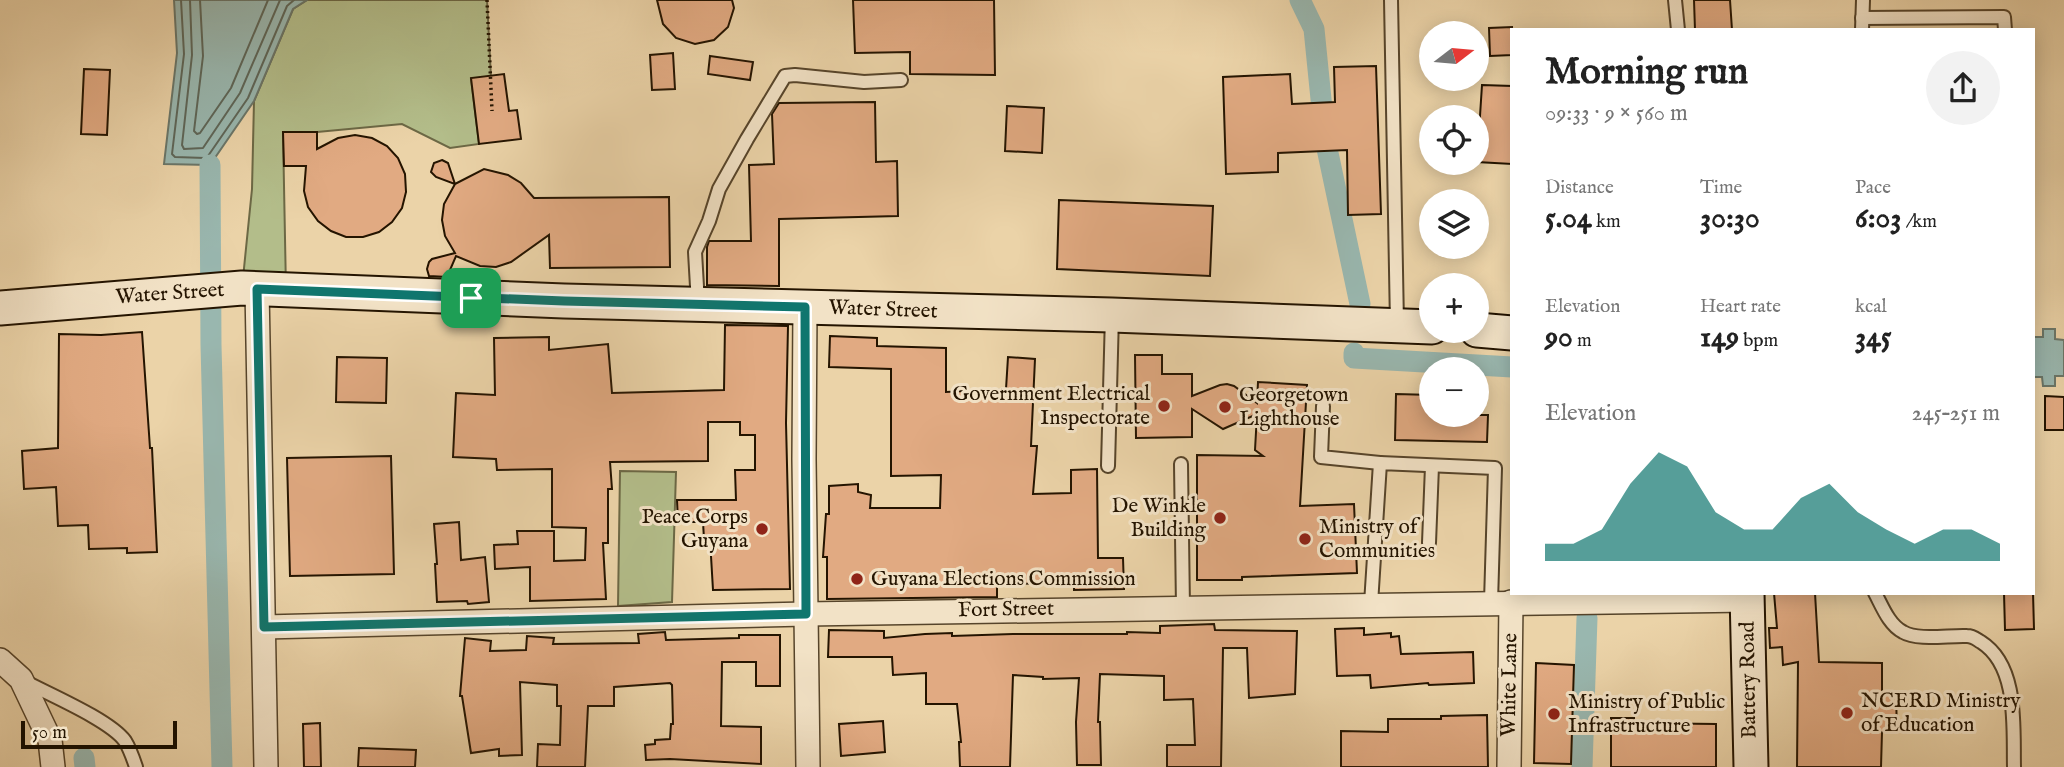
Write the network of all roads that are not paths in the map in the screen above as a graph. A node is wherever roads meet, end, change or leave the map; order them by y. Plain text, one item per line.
1 (1391, 0) edge
2 (1675, 0) edge
3 (1863, 0) edge
4 (1862, 24) edge
5 (1678, 28) edge
6 (2005, 28) edge
7 (901, 80) dead end
8 (249, 288) junction
9 (698, 304) junction
10 (805, 307) junction
11 (0, 308) edge
12 (1112, 315) junction
13 (1397, 325) junction
14 (1419, 326) edge
15 (1489, 331) edge
16 (1510, 332) edge
17 (1323, 405) dead end
18 (1380, 463) junction
19 (1181, 464) dead end
20 (1108, 466) dead end
21 (1432, 466) junction
22 (1429, 543) dead end
23 (1876, 595) edge
24 (1747, 596) edge
25 (1501, 602) junction
26 (1371, 604) junction
27 (1183, 607) junction
28 (806, 614) junction
29 (264, 627) junction
30 (0, 660) edge
31 (21, 679) junction
32 (53, 767) edge
33 (136, 767) edge
34 (266, 767) edge
35 (808, 767) edge
36 (1509, 767) edge
37 (1751, 767) edge
38 (2014, 767) edge

1 - 13 lane
2 - 5 lane
3 - 4 lane
4 - 6 lane
7 - 9 lane
8 - 9 street, Water Street
8 - 11 street, Water Street
8 - 29 street
9 - 10 street, Water Street
10 - 12 street, Water Street
10 - 28 street
12 - 13 street, Water Street
12 - 20 lane
13 - 14 street, Water Street
15 - 16 street
17 - 18 lane
18 - 21 lane
18 - 26 lane
19 - 27 lane
21 - 22 lane
21 - 25 lane
23 - 38 lane
24 - 25 street, Fort Street
24 - 37 street, Battery Road
25 - 26 street, Fort Street
25 - 36 street, White Lane
26 - 27 street, Fort Street
27 - 28 street, Fort Street
28 - 29 street, Fort Street
28 - 35 street
29 - 34 street
30 - 31 street
31 - 32 street
31 - 33 lane

